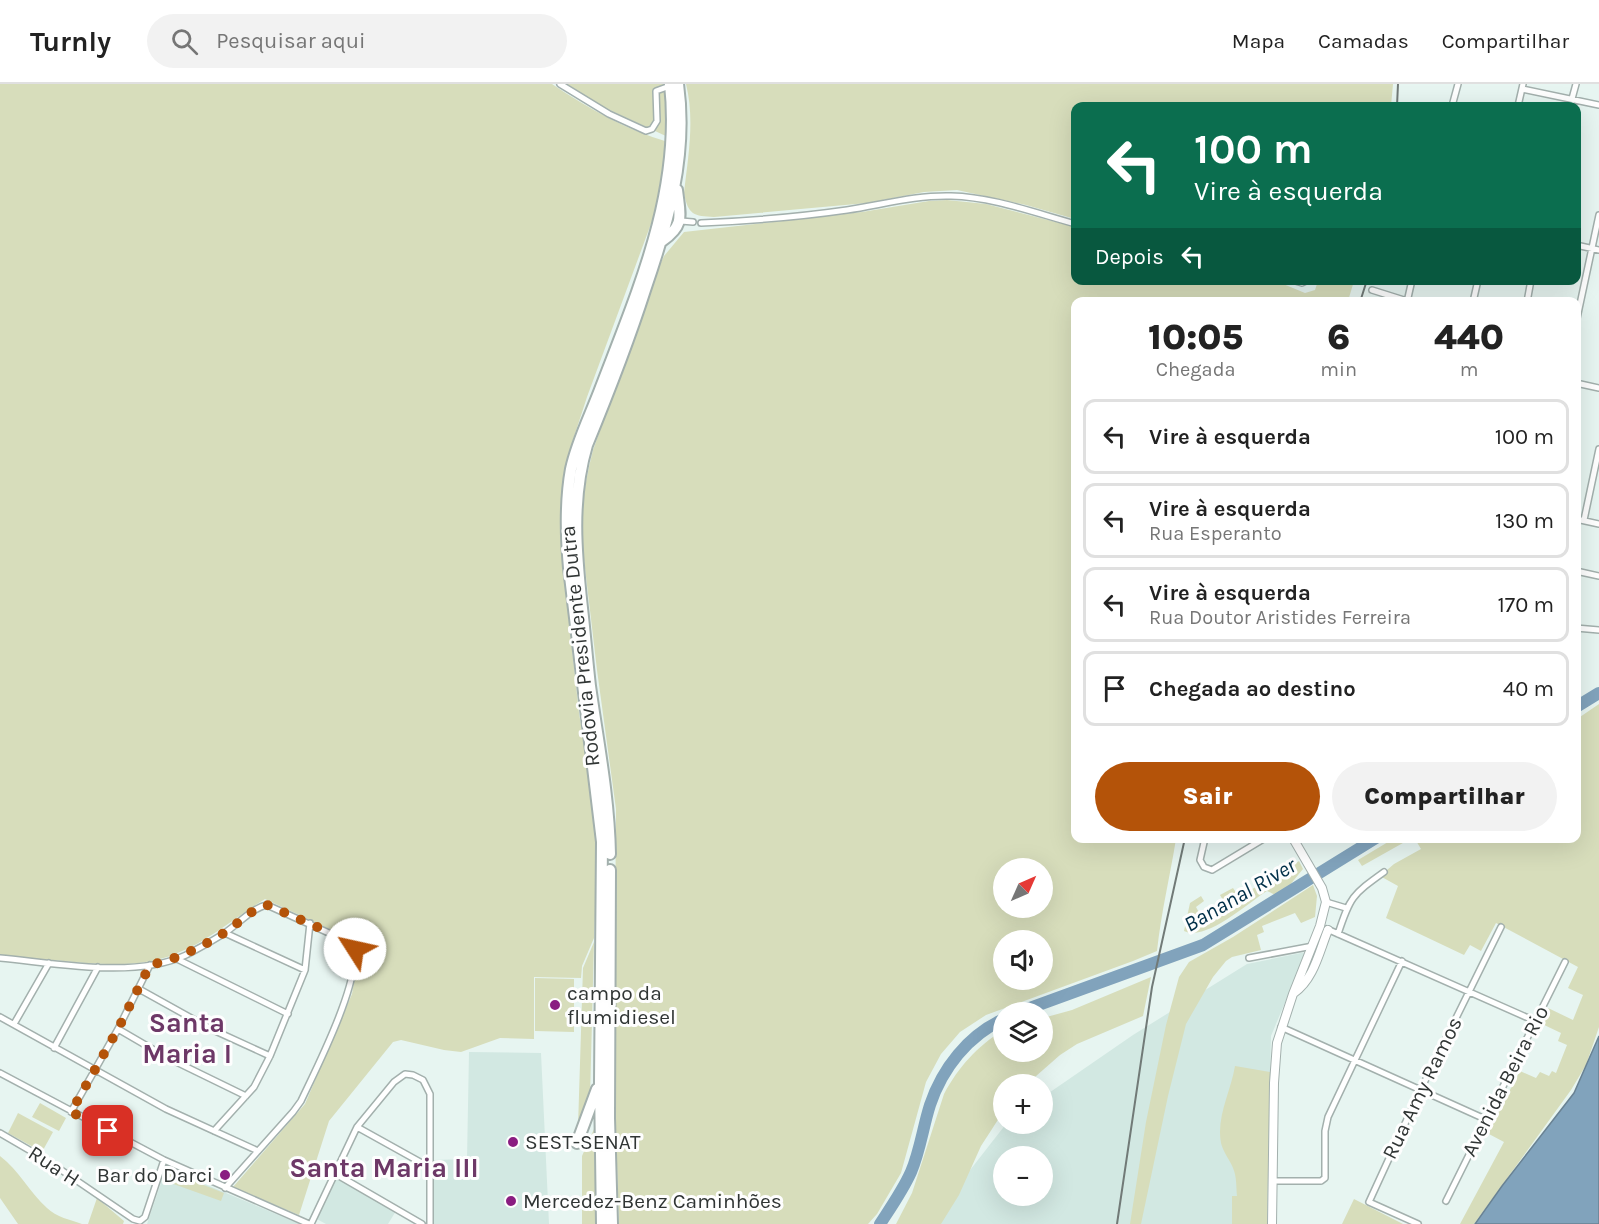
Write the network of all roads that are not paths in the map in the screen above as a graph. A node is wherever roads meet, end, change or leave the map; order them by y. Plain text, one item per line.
1 (560, 84) edge
2 (1458, 84) edge
3 (1576, 84) edge
4 (673, 85) edge
5 (1522, 86) edge
6 (1453, 102) edge
7 (1519, 102) edge
8 (1568, 102) edge
9 (1571, 102) edge
10 (1581, 104) edge
11 (1599, 105) edge
12 (676, 181) junction
13 (1599, 215) edge
14 (681, 221) junction
15 (693, 222) dead end
16 (701, 223) dead end
17 (1071, 223) edge
18 (662, 241) junction
19 (1581, 246) edge
20 (1591, 248) junction
21 (1599, 250) edge
22 (1372, 290) dead end
23 (1394, 297) edge
24 (1581, 298) edge
25 (1581, 385) edge
26 (1599, 388) edge
27 (1599, 449) edge
28 (1581, 520) edge
29 (1584, 520) junction
30 (1599, 524) edge
31 (1581, 573) edge
32 (1599, 576) edge
33 (1581, 628) edge
34 (1599, 630) edge
35 (1204, 843) edge
36 (1257, 843) edge
37 (1297, 843) edge
38 (1384, 872) dead end
39 (1326, 902) junction
40 (1346, 908) junction
41 (310, 923) junction
42 (1501, 927) dead end
43 (1324, 928) junction
44 (225, 933) junction
45 (1338, 934) junction
46 (1313, 946) junction
47 (0, 958) edge
48 (177, 958) junction
49 (1249, 958) dead end
50 (1402, 961) junction
51 (1564, 962) dead end
52 (49, 963) junction
53 (150, 965) junction
54 (98, 967) junction
55 (305, 970) junction
56 (139, 989) junction
57 (1469, 992) junction
58 (1293, 994) junction
59 (288, 1014) junction
60 (0, 1017) edge
61 (1535, 1021) junction
62 (14, 1024) junction
63 (1281, 1027) junction
64 (118, 1029) junction
65 (54, 1048) junction
66 (270, 1056) junction
67 (1356, 1061) junction
68 (95, 1069) junction
69 (0, 1073) edge
70 (600, 1083) junction
71 (1420, 1091) junction
72 (246, 1096) junction
73 (71, 1112) junction
74 (1485, 1119) junction
75 (357, 1128) junction
76 (214, 1131) junction
77 (0, 1133) edge
78 (577, 1143) dead end
79 (258, 1151) junction
80 (164, 1160) junction
81 (429, 1167) junction
82 (334, 1173) junction
83 (1272, 1181) junction
84 (225, 1188) junction
85 (1446, 1201) dead end
86 (310, 1224) edge
87 (422, 1224) edge
88 (430, 1224) edge
89 (602, 1224) edge
90 (612, 1224) edge
91 (1272, 1224) edge
92 (1418, 1224) edge

1 - 4 street
2 - 6 street
3 - 9 street
4 - 12 highway, Rodovia Presidente Dutra
4 - 70 highway, Rodovia Presidente Dutra
5 - 7 street
5 - 8 street
10 - 11 street
12 - 14 highway
12 - 18 highway, Rodovia Presidente Dutra
13 - 20 street
14 - 15 street
14 - 18 highway
16 - 17 street
18 - 90 highway, Rodovia Presidente Dutra
19 - 20 street
20 - 21 street
20 - 24 street
22 - 23 street
25 - 26 street
27 - 29 street
28 - 29 street
29 - 30 street
31 - 32 street
33 - 34 street
35 - 36 street
37 - 39 street
38 - 40 street
39 - 40 street
39 - 43 street
40 - 45 street
41 - 44 street
41 - 55 street
41 - 79 street
42 - 57 street, Rua Amy Ramos
43 - 45 street
43 - 46 street
43 - 58 street
44 - 48 street
44 - 55 street
45 - 50 street
46 - 49 street
46 - 58 street
47 - 52 street
48 - 53 street
48 - 59 street
50 - 57 street
50 - 67 street
51 - 61 street, Avenida Beira Rio
52 - 54 street
52 - 62 street
53 - 54 street
53 - 56 street
54 - 65 street
55 - 59 street
56 - 64 street
56 - 66 street
57 - 61 street
57 - 71 street, Rua Amy Ramos
58 - 63 street
59 - 66 street
60 - 62 street
61 - 74 street, Avenida Beira Rio
62 - 65 street
63 - 67 street
63 - 83 street
64 - 68 street
64 - 72 street
65 - 68 street
66 - 72 street
67 - 71 street
67 - 83 street
68 - 73 street
68 - 76 street
69 - 73 street
70 - 78 highway
70 - 89 highway, Rodovia Presidente Dutra
71 - 74 street
71 - 92 street, Rua Amy Ramos
72 - 76 street
73 - 80 street
74 - 85 street, Avenida Beira Rio
75 - 81 street
75 - 81 street
75 - 82 street
76 - 79 street
77 - 80 street, Rua H
79 - 84 street
80 - 84 street
81 - 88 street
82 - 86 street
82 - 87 street
83 - 91 street
84 - 86 street

